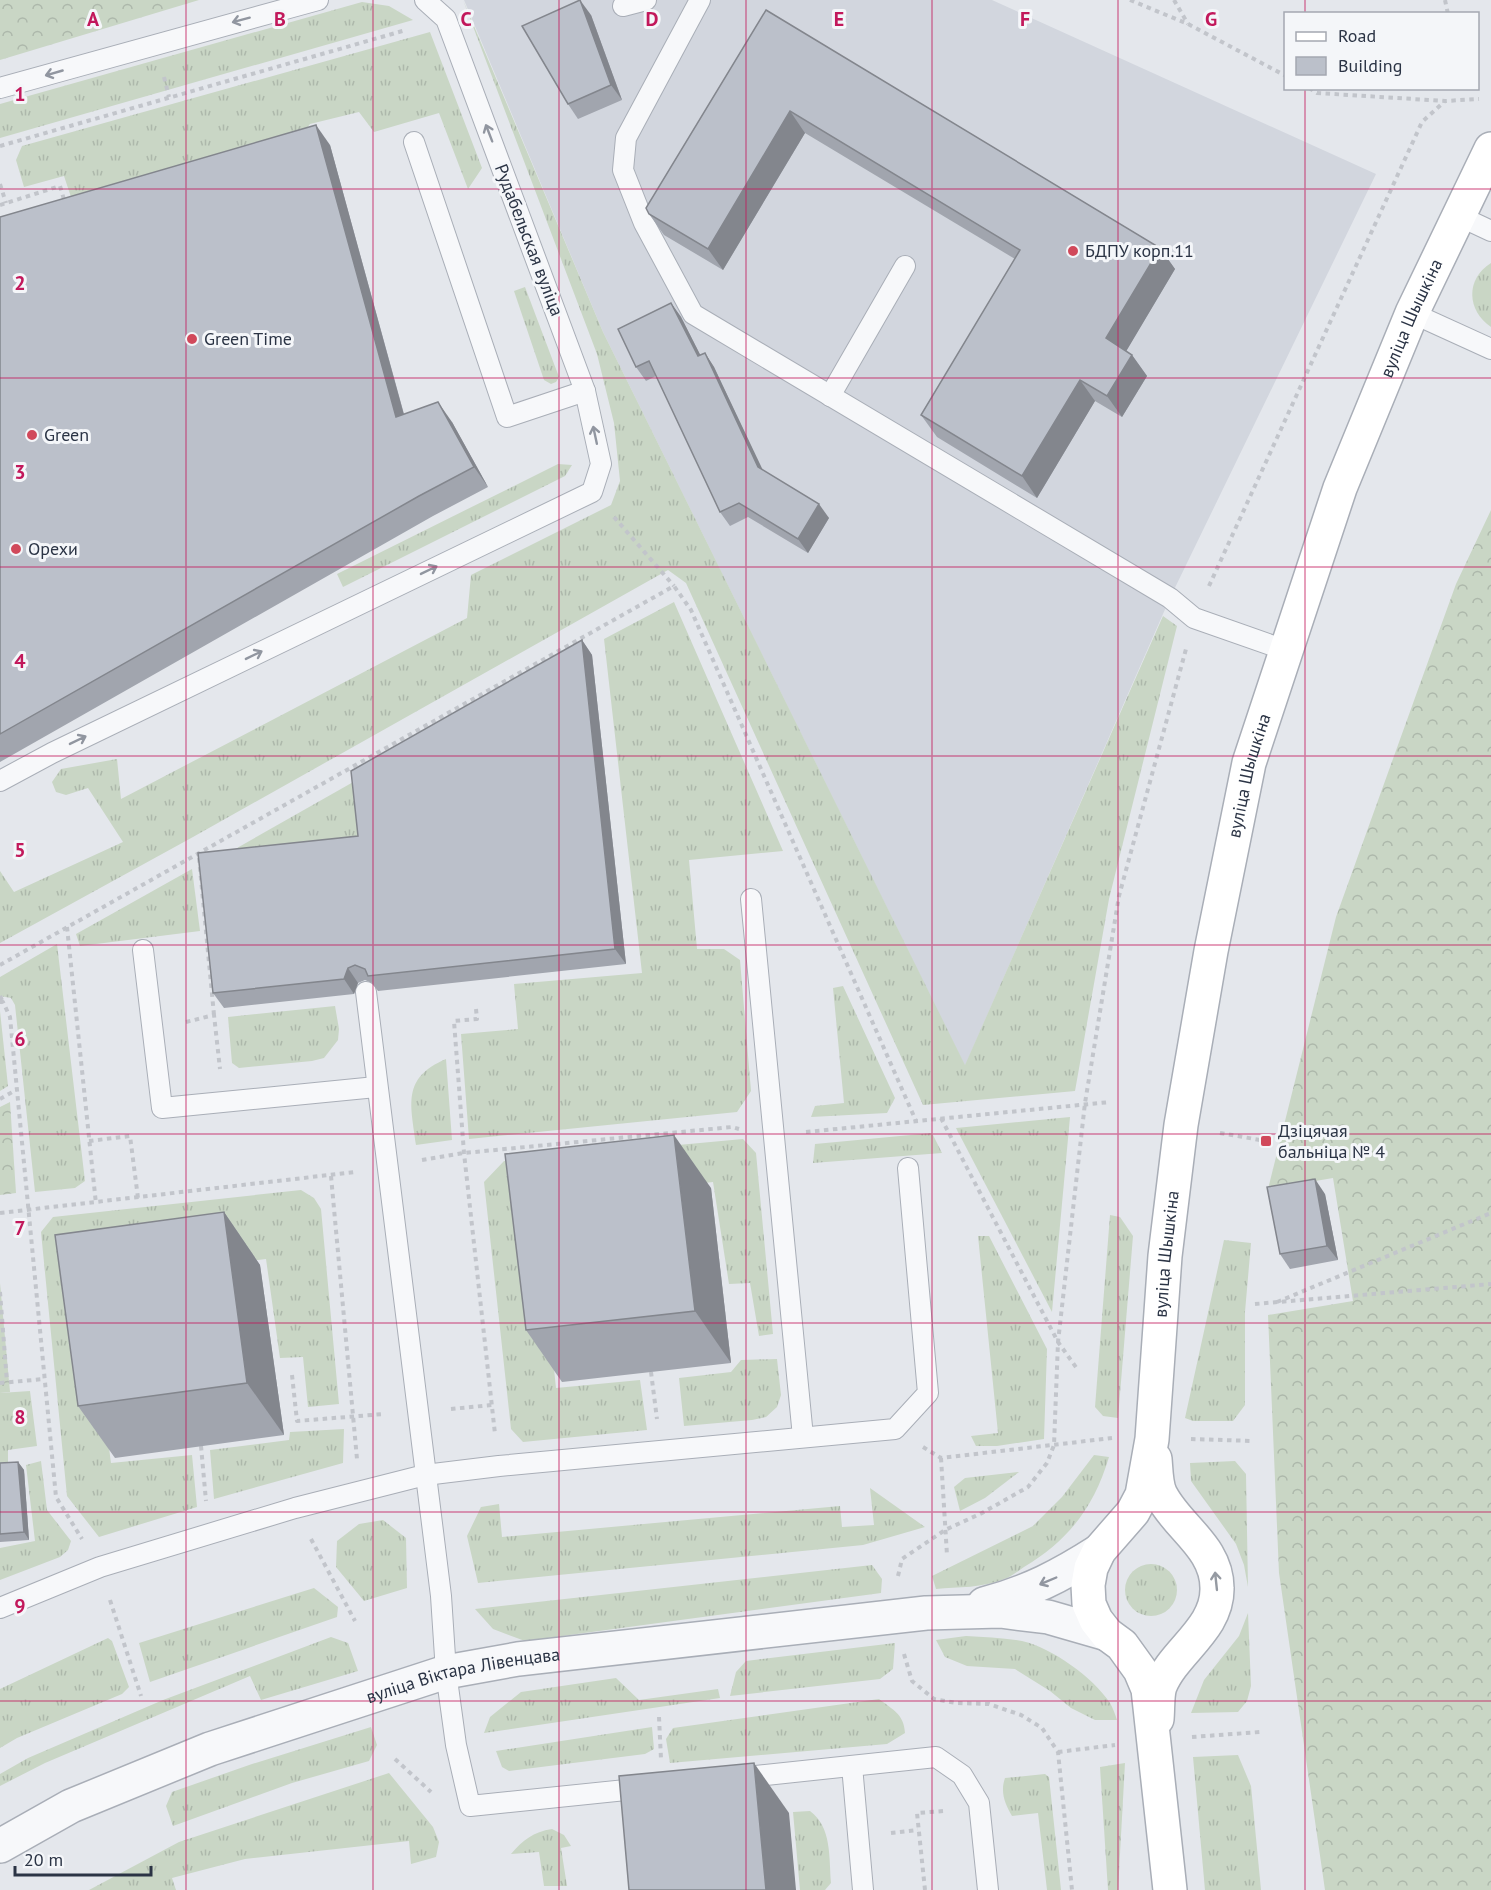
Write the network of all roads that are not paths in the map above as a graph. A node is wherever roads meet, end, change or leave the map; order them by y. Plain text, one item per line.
1 (318, 0) edge
2 (425, 0) edge
3 (646, 0) edge
4 (700, 0) edge
5 (623, 6) dead end
6 (0, 88) edge
7 (414, 142) dead end
8 (1491, 149) edge
9 (1459, 216) junction
10 (1491, 231) edge
11 (905, 266) dead end
12 (1412, 313) junction
13 (1491, 349) edge
14 (585, 391) junction
15 (830, 396) junction
16 (1285, 650) junction
17 (0, 781) edge
18 (751, 898) dead end
19 (143, 950) dead end
20 (366, 992) edge
21 (376, 1088) junction
22 (908, 1168) dead end
23 (803, 1437) junction
24 (1152, 1439) junction
25 (425, 1475) junction
26 (1198, 1542) junction
27 (1105, 1544) junction
28 (0, 1608) edge
29 (956, 1612) junction
30 (1207, 1623) junction
31 (1114, 1640) junction
32 (446, 1672) junction
33 (1155, 1742) junction
34 (852, 1766) junction
35 (713, 1781) edge
36 (666, 1786) edge
37 (0, 1846) edge
38 (863, 1890) edge
39 (988, 1890) edge
40 (1170, 1890) edge

1 -> 6 lane
14 -> 2 lane, Рудабельская вуліца
3 - 5 lane
4 - 15 lane
7 - 14 lane
8 - 9 main road, вуліца Шышкіна
9 - 10 lane
9 - 12 main road, вуліца Шышкіна
11 - 15 lane
12 - 13 lane
12 - 16 main road, вуліца Шышкіна
17 -> 14 lane, Рудабельская вуліца
15 - 16 lane
16 - 24 main road, вуліца Шышкіна
18 - 23 lane
19 - 21 lane
20 - 21 lane
21 - 25 lane
22 - 23 lane
23 - 25 lane
24 - 26 main road, вуліца Шышкіна
24 - 27 main road, вуліца Шышкіна
25 - 28 lane
25 - 32 lane
26 - 27 main road, вуліца Шышкіна
30 -> 26 main road, вуліца Шышкіна
27 -> 29 street, вуліца Віктара Лівенцава
27 - 31 main road, вуліца Шышкіна
29 - 31 street, вуліца Віктара Лівенцава
29 - 32 street, вуліца Віктара Лівенцава
30 - 31 main road, вуліца Шышкіна
30 - 33 main road, вуліца Шышкіна
31 - 33 main road, вуліца Шышкіна
32 - 36 lane
32 - 37 street, вуліца Віктара Лівенцава
33 - 40 main road, вуліца Шышкіна
34 - 35 lane
34 - 38 lane
34 - 39 lane

